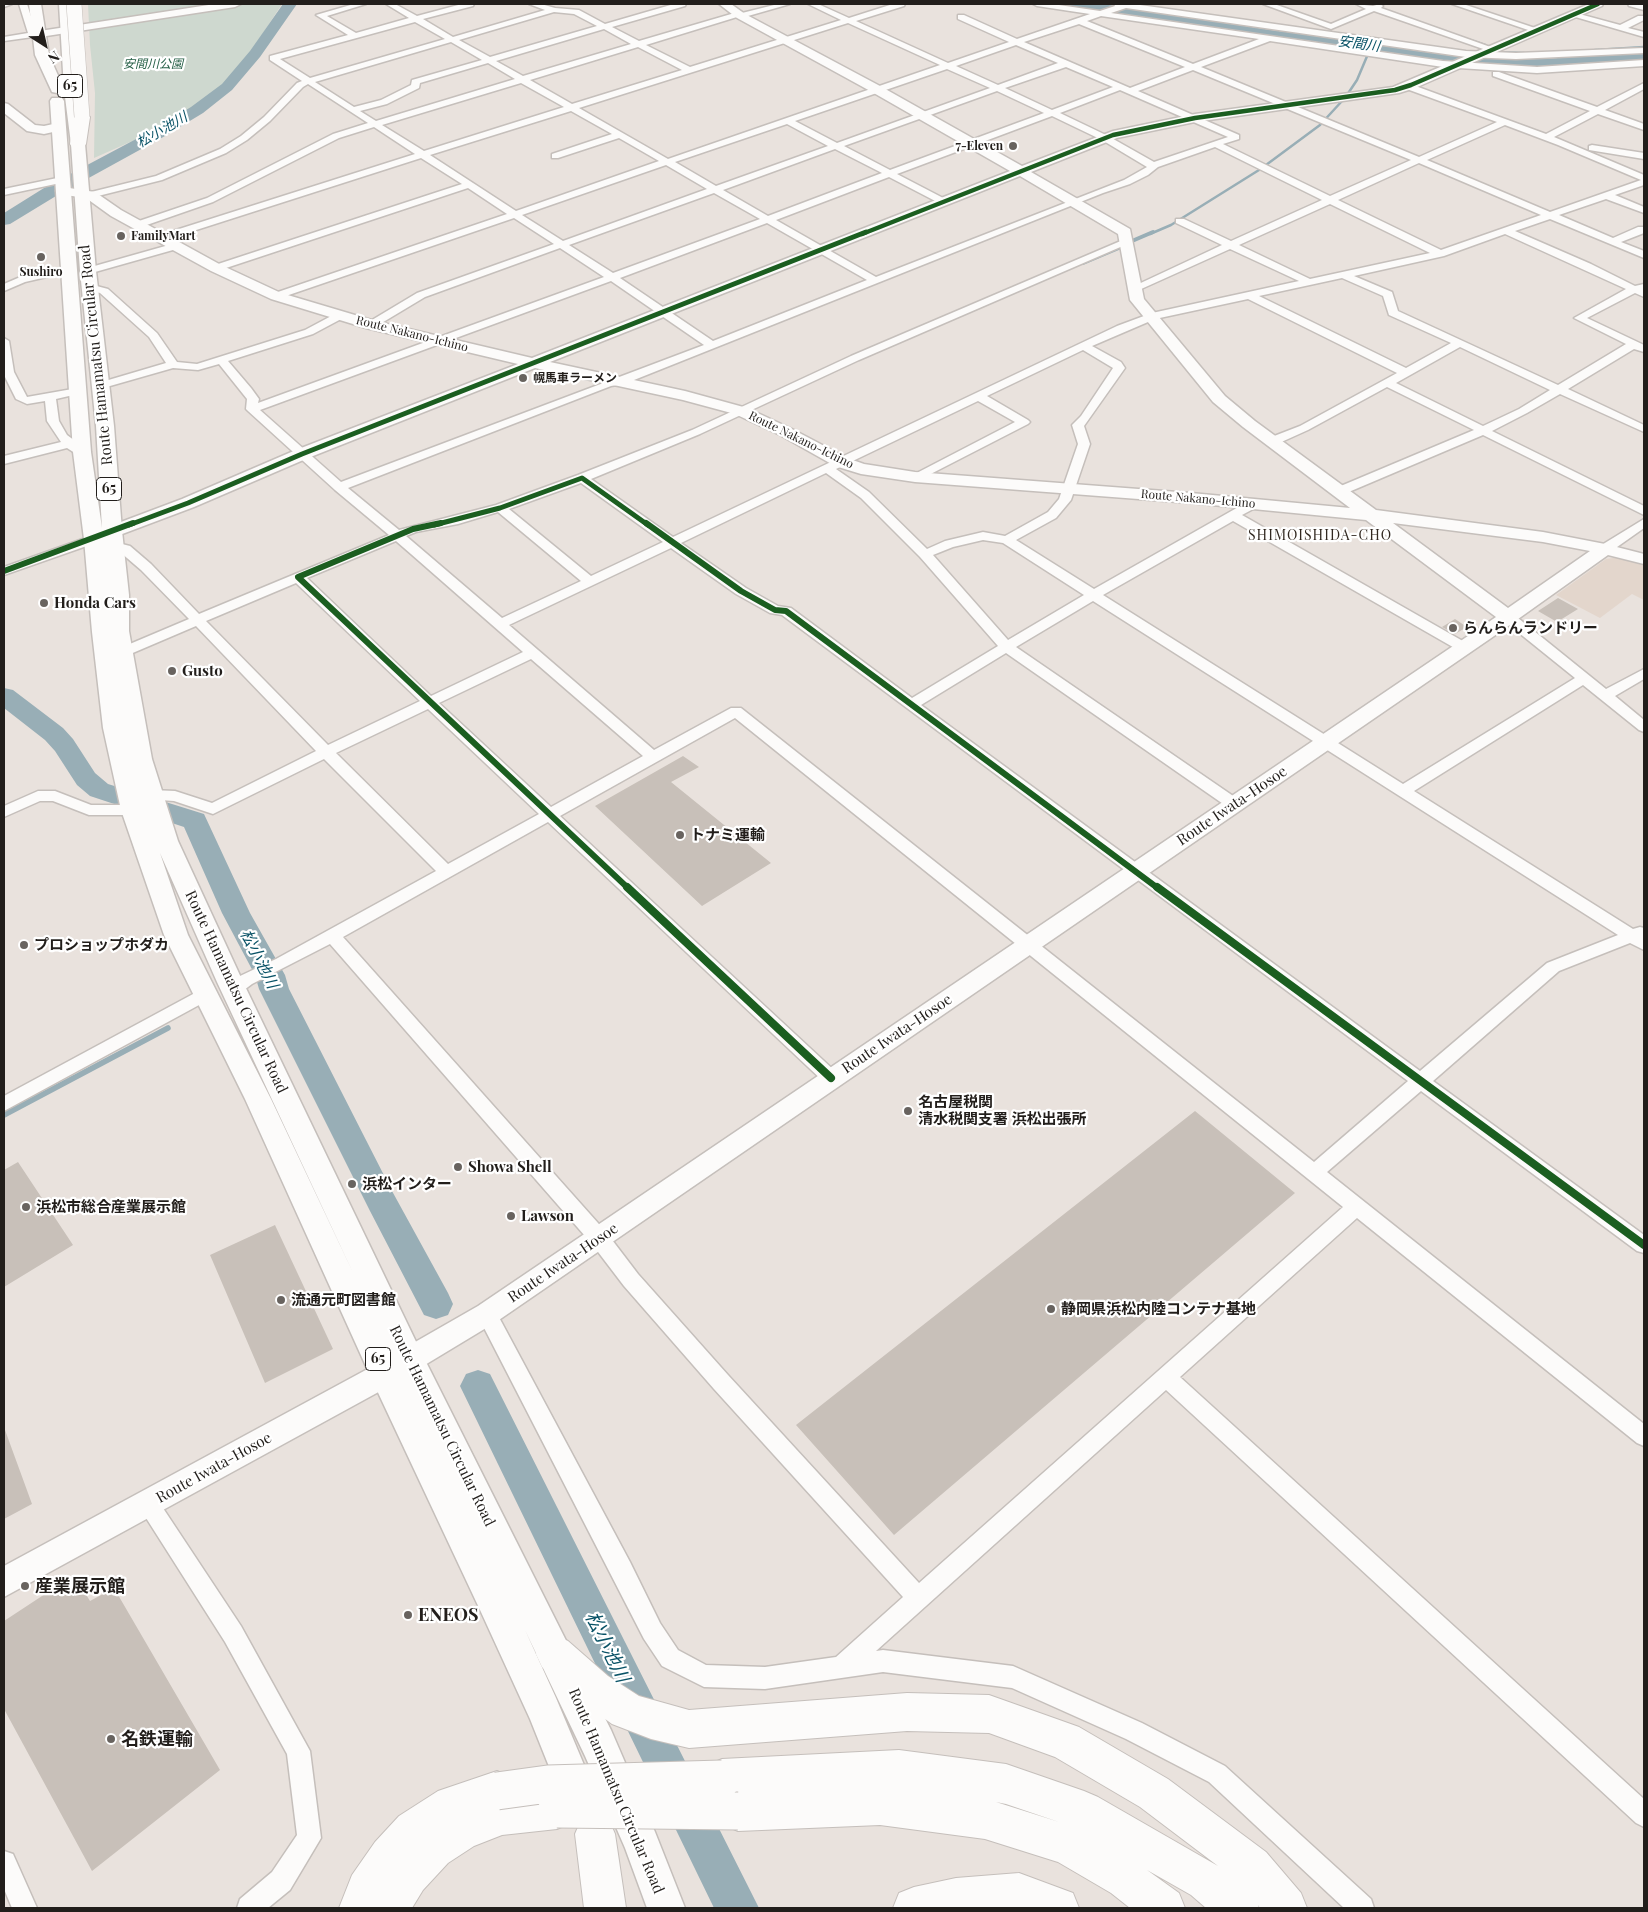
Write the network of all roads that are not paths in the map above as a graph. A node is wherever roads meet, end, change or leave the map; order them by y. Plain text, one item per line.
1 (8, 4) edge
2 (23, 4) edge
3 (35, 4) edge
4 (65, 4) edge
5 (74, 4) edge
6 (235, 4) edge
7 (362, 4) edge
8 (390, 4) edge
9 (470, 4) edge
10 (533, 4) edge
11 (682, 4) edge
12 (724, 4) edge
13 (786, 4) edge
14 (812, 4) edge
15 (901, 4) edge
16 (1037, 4) edge
17 (1123, 4) edge
18 (1267, 4) edge
19 (1360, 4) edge
20 (1386, 4) edge
21 (1456, 4) edge
22 (1598, 4) edge
23 (1632, 4) edge
24 (4, 5) edge
25 (1374, 8) junction
26 (1644, 8) edge
27 (554, 10) junction
28 (1101, 13) junction
29 (1575, 14) junction
30 (741, 15) junction
31 (961, 17) dead end
32 (1641, 18) dead end
33 (415, 19) junction
34 (847, 20) junction
35 (1080, 21) junction
36 (1608, 23) junction
37 (605, 26) junction
38 (1621, 28) junction
39 (67, 30) junction
40 (1537, 30) junction
41 (1593, 30) dead end
42 (44, 31) junction
43 (354, 35) junction
44 (1644, 35) edge
45 (1269, 38) junction
46 (4, 39) edge
47 (451, 39) junction
48 (785, 39) junction
49 (1016, 42) junction
50 (641, 45) junction
51 (1644, 50) edge
52 (1482, 53) junction
53 (489, 61) junction
54 (1644, 63) edge
55 (1065, 64) junction
56 (1457, 65) junction
57 (948, 66) junction
58 (1194, 67) junction
59 (689, 70) junction
60 (308, 81) junction
61 (526, 81) junction
62 (1407, 86) junction
63 (1644, 86) edge
64 (1121, 87) junction
65 (997, 88) junction
66 (876, 89) junction
67 (1131, 91) junction
68 (1288, 106) junction
69 (4, 107) edge
70 (572, 108) junction
71 (352, 110) junction
72 (1597, 111) junction
73 (1052, 113) junction
74 (923, 115) junction
75 (1195, 118) junction
76 (786, 120) junction
77 (1505, 122) junction
78 (377, 126) junction
79 (58, 127) junction
80 (1644, 127) edge
81 (620, 136) junction
82 (1547, 137) junction
83 (1105, 138) junction
84 (972, 143) junction
85 (1561, 143) junction
86 (78, 144) junction
87 (1215, 144) junction
88 (836, 146) junction
89 (420, 155) junction
90 (555, 156) dead end
91 (1644, 156) edge
92 (1420, 160) junction
93 (666, 162) junction
94 (1153, 166) junction
95 (1022, 171) junction
96 (889, 173) junction
97 (1644, 178) edge
98 (1644, 182) edge
99 (74, 184) junction
100 (469, 185) junction
101 (715, 189) junction
102 (4, 192) edge
103 (1608, 196) junction
104 (1328, 200) junction
105 (1075, 201) junction
106 (944, 202) junction
107 (1644, 210) edge
108 (512, 214) junction
109 (1551, 215) junction
110 (766, 219) junction
111 (1180, 220) dead end
112 (137, 225) junction
113 (1644, 230) edge
114 (1506, 231) junction
115 (161, 238) junction
116 (1127, 242) junction
117 (1612, 242) junction
118 (1232, 244) junction
119 (560, 245) junction
120 (176, 246) junction
121 (819, 251) junction
122 (1440, 254) junction
123 (1644, 255) edge
124 (216, 268) junction
125 (82, 275) junction
126 (1343, 275) junction
127 (612, 278) junction
128 (876, 281) junction
129 (1309, 282) junction
130 (4, 288) edge
131 (1135, 288) junction
132 (1641, 290) edge
133 (1249, 295) junction
134 (276, 296) junction
135 (664, 312) junction
136 (339, 316) junction
137 (1152, 316) junction
138 (371, 325) junction
139 (4, 341) edge
140 (439, 342) junction
141 (1460, 343) junction
142 (711, 345) junction
143 (1083, 346) junction
144 (1639, 347) edge
145 (221, 360) junction
146 (534, 363) junction
147 (173, 365) junction
148 (1405, 372) junction
149 (6, 373) edge
150 (620, 382) junction
151 (1386, 382) junction
152 (99, 386) junction
153 (1556, 389) junction
154 (78, 391) junction
155 (978, 396) junction
156 (50, 397) junction
157 (252, 409) junction
158 (741, 411) junction
159 (1644, 429) edge
160 (1482, 431) junction
161 (1273, 441) junction
162 (75, 448) junction
163 (302, 454) junction
164 (4, 460) edge
165 (835, 466) junction
166 (915, 477) junction
167 (582, 478) junction
168 (339, 487) junction
169 (1068, 488) junction
170 (1340, 491) junction
171 (1253, 504) junction
172 (500, 508) junction
173 (1644, 511) edge
174 (1373, 515) junction
175 (1234, 516) junction
176 (1644, 523) edge
177 (396, 535) junction
178 (113, 538) junction
179 (94, 539) junction
180 (1007, 540) junction
181 (673, 544) junction
182 (1605, 549) junction
183 (925, 554) junction
184 (1644, 559) edge
185 (4, 571) edge
186 (298, 577) junction
187 (590, 582) junction
188 (1094, 596) junction
189 (1508, 617) junction
190 (198, 620) junction
191 (501, 624) junction
192 (1006, 647) junction
193 (1463, 647) junction
194 (124, 652) junction
195 (532, 653) junction
196 (1644, 673) edge
197 (1585, 678) junction
198 (1607, 696) junction
199 (429, 702) junction
200 (912, 704) junction
201 (1644, 727) edge
202 (1326, 742) junction
203 (326, 752) junction
204 (654, 758) junction
205 (1403, 791) junction
206 (143, 804) junction
207 (1234, 804) junction
208 (4, 812) edge
209 (549, 814) junction
210 (446, 872) junction
211 (1136, 872) junction
212 (332, 936) junction
213 (1640, 937) edge
214 (1029, 944) junction
215 (229, 988) junction
216 (831, 1078) junction
217 (1422, 1080) junction
218 (4, 1104) edge
219 (1314, 1173) junction
220 (1357, 1206) junction
221 (599, 1238) junction
222 (1644, 1244) edge
223 (487, 1314) junction
224 (397, 1367) junction
225 (1166, 1377) junction
226 (1644, 1436) edge
227 (148, 1504) junction
228 (4, 1582) edge
229 (918, 1598) junction
230 (556, 1654) junction
231 (841, 1667) junction
232 (730, 1795) junction
233 (1644, 1815) edge
234 (595, 1834) junction
235 (4, 1863) edge
236 (25, 1908) edge
237 (249, 1908) edge
238 (360, 1908) edge
239 (389, 1908) edge
240 (605, 1908) edge
241 (621, 1908) edge
242 (666, 1908) edge
243 (914, 1908) edge
244 (1058, 1908) edge
245 (1164, 1908) edge
246 (1238, 1908) edge
247 (1286, 1908) edge
248 (1362, 1908) edge

1 - 24 street
2 - 42 street
3 - 42 main road, 65
4 - 39 main road, Route Hamamatsu Circular Road / 65
5 - 86 highway, bridge
6 - 39 street
7 - 43 street
8 - 33 street
9 - 33 street
10 - 27 street
11 - 37 street
12 - 30 street
13 - 30 street
14 - 34 street
15 - 34 street
16 - 28 street
17 - 28 street
17 - 52 street
18 - 25 street
19 - 25 street
20 - 25 street
21 - 40 street
22 - 29 street
23 - 26 street
25 - 52 street
27 - 37 street
27 - 47 street
28 - 35 street
28 - 45 street
29 - 36 street
29 - 40 street
30 - 48 street
30 - 50 street
31 - 49 street
32 - 38 street
33 - 43 street
33 - 47 street
34 - 48 street
34 - 57 street
35 - 49 street
35 - 58 street
36 - 38 street
36 - 41 street
37 - 50 street
37 - 53 street
38 - 44 street
39 - 42 street
39 - 86 main road, Route Hamamatsu Circular Road / 65
40 - 52 street
42 - 46 street
42 - 79 main road, Route Hamamatsu Circular Road / 65
43 - 60 street
45 - 56 street
45 - 58 street
47 - 53 street
47 - 60 street
48 - 59 street
48 - 66 street
49 - 55 street
49 - 57 street
50 - 59 street
50 - 61 street
51 - 52 street
52 - 56 street
53 - 61 street
53 - 71 street
54 - 56 street
55 - 64 street
55 - 65 street
56 - 62 street
56 - 72 street
57 - 65 street
57 - 66 street
58 - 67 street
58 - 68 street
59 - 70 street
60 - 71 street
60 - 99 street
61 - 70 street
61 - 78 street
62 - 68 street
62 - 77 street
63 - 72 street
64 - 67 street
64 - 73 street
65 - 73 street
65 - 74 street
66 - 74 street
66 - 76 street
67 - 75 street
68 - 75 street
68 - 92 street
69 - 79 street
70 - 81 street
70 - 89 street
71 - 78 street
72 - 80 street
72 - 82 street
73 - 83 street
73 - 84 street
74 - 84 street
74 - 88 street
75 - 83 street
75 - 87 street
76 - 88 street
76 - 93 street
77 - 82 street
77 - 92 street
78 - 89 street
78 - 112 street
79 - 99 main road, Route Hamamatsu Circular Road / 65
81 - 90 street
81 - 93 street
82 - 85 street
83 - 94 street
83 - 95 street
84 - 95 street
84 - 96 street
85 - 91 street
85 - 97 street
86 - 99 main road, Route Hamamatsu Circular Road / 65
87 - 94 street
87 - 104 street
88 - 96 street
88 - 101 street
89 - 100 street
89 - 115 street
92 - 104 street
92 - 109 street
93 - 101 street
93 - 108 street
94 - 105 street
95 - 105 street
95 - 106 street
96 - 106 street
96 - 110 street
98 - 103 street
99 - 102 street
99 - 112 street, Route Nakano-Ichino
99 - 125 main road, Route Hamamatsu Circular Road / 65
100 - 108 street
100 - 124 street
101 - 110 street
101 - 119 street
103 - 107 street
103 - 109 street
104 - 118 street
104 - 122 street
105 - 116 street
105 - 128 street
106 - 121 street
108 - 119 street
108 - 134 street
109 - 114 street
109 - 117 street
110 - 121 street
110 - 127 street
111 - 118 street
112 - 115 street, Route Nakano-Ichino
113 - 117 street
114 - 122 street
114 - 132 street
115 - 120 street, Route Nakano-Ichino
116 - 131 street
116 - 158 street
117 - 123 street
118 - 129 street
118 - 131 street
119 - 127 street
119 - 138 street
120 - 124 street, Route Nakano-Ichino
120 - 125 street
121 - 128 street
121 - 135 street
122 - 126 street
124 - 134 street, Route Nakano-Ichino
125 - 130 street
125 - 147 street
125 - 152 main road, Route Hamamatsu Circular Road / 65
125 - 154 main road, Route Hamamatsu Circular Road / 65
126 - 129 street
126 - 141 street
127 - 135 street
127 - 140 street
128 - 142 street
129 - 133 street
131 - 137 street
132 - 144 street
133 - 137 street
133 - 148 street
134 - 136 street, Route Nakano-Ichino
135 - 142 street
135 - 146 street
136 - 138 street, Route Nakano-Ichino
136 - 145 street
137 - 143 street
137 - 161 street
138 - 140 street, Route Nakano-Ichino
139 - 149 street
140 - 146 street, Route Nakano-Ichino
140 - 157 street
141 - 148 street
141 - 153 street
142 - 150 street
143 - 155 street
143 - 169 street
144 - 153 street
145 - 147 street
145 - 157 street
146 - 150 street, Route Nakano-Ichino
146 - 163 street
147 - 152 street
148 - 151 street
149 - 156 street
150 - 158 street, Route Nakano-Ichino
150 - 168 street
151 - 160 street
151 - 161 street
152 - 178 main road, Route Hamamatsu Circular Road / 65
153 - 159 street
153 - 160 street
154 - 156 street
154 - 162 main road, Route Hamamatsu Circular Road / 65
155 - 165 street
155 - 166 street
156 - 162 street
157 - 163 street
158 - 165 street, Route Nakano-Ichino
158 - 167 street
160 - 170 street
160 - 173 street
161 - 170 street
162 - 164 street
162 - 179 main road, Route Hamamatsu Circular Road / 65
163 - 168 street
163 - 178 street
165 - 166 street, Route Nakano-Ichino
165 - 181 street
165 - 183 street
166 - 169 street, Route Nakano-Ichino
167 - 172 street
167 - 181 street
168 - 177 street
169 - 171 street, Route Nakano-Ichino
169 - 180 street
170 - 174 street
171 - 174 street, Route Nakano-Ichino
171 - 175 street
172 - 177 street
172 - 187 street
174 - 182 street, Route Nakano-Ichino
174 - 189 street
175 - 188 street
175 - 193 street
176 - 182 street
177 - 186 street
177 - 191 street
178 - 179 street
178 - 190 street
178 - 194 main road, Route Hamamatsu Circular Road / 65
179 - 185 street
179 - 206 main road, Route Hamamatsu Circular Road / 65
180 - 183 street
180 - 188 street
181 - 187 street
181 - 200 street
182 - 184 street
182 - 189 street, Route Iwata-Hosoe
183 - 192 street
186 - 190 street
186 - 199 street
187 - 191 street
188 - 192 street
188 - 202 street
189 - 193 street, Route Iwata-Hosoe
189 - 197 street
190 - 194 street
190 - 203 street
191 - 195 street
192 - 200 street
192 - 207 street
193 - 202 street, Route Iwata-Hosoe
194 - 206 main road, Route Hamamatsu Circular Road / 65
195 - 199 street
195 - 204 street
196 - 198 street
197 - 198 street
197 - 205 street
198 - 201 street
199 - 203 street
199 - 209 street
200 - 211 street
202 - 205 street
202 - 207 street, Route Iwata-Hosoe
203 - 206 street
203 - 210 street
204 - 209 street
204 - 214 street
205 - 213 street
206 - 208 street
206 - 215 main road, Route Hamamatsu Circular Road / 65
207 - 211 street, Route Iwata-Hosoe
209 - 210 street
209 - 216 street
210 - 212 street
211 - 214 street, Route Iwata-Hosoe
211 - 217 street
212 - 215 street
212 - 221 street
213 - 217 street
214 - 216 street, Route Iwata-Hosoe
214 - 219 street
215 - 218 street
215 - 224 main road, Route Hamamatsu Circular Road / 65
216 - 221 street, Route Iwata-Hosoe
217 - 219 street
217 - 222 street
219 - 220 street
220 - 225 street
220 - 226 street
221 - 223 street, Route Iwata-Hosoe
221 - 229 street
223 - 224 street, Route Iwata-Hosoe
223 - 231 street
224 - 227 street, Route Iwata-Hosoe
224 - 230 main road, Route Hamamatsu Circular Road / 65
224 - 234 main road, Route Hamamatsu Circular Road / 65
225 - 229 street
225 - 233 street
227 - 228 street, Route Iwata-Hosoe
227 - 237 street
229 - 231 street
230 - 242 main road, Route Hamamatsu Circular Road / 65
230 - 247 highway
231 - 248 street
232 - 238 highway, bridge
232 - 239 highway, bridge
232 - 245 highway
232 - 246 highway
234 - 240 highway
234 - 241 main road, Route Hamamatsu Circular Road / 65
235 - 236 street
243 - 244 highway

